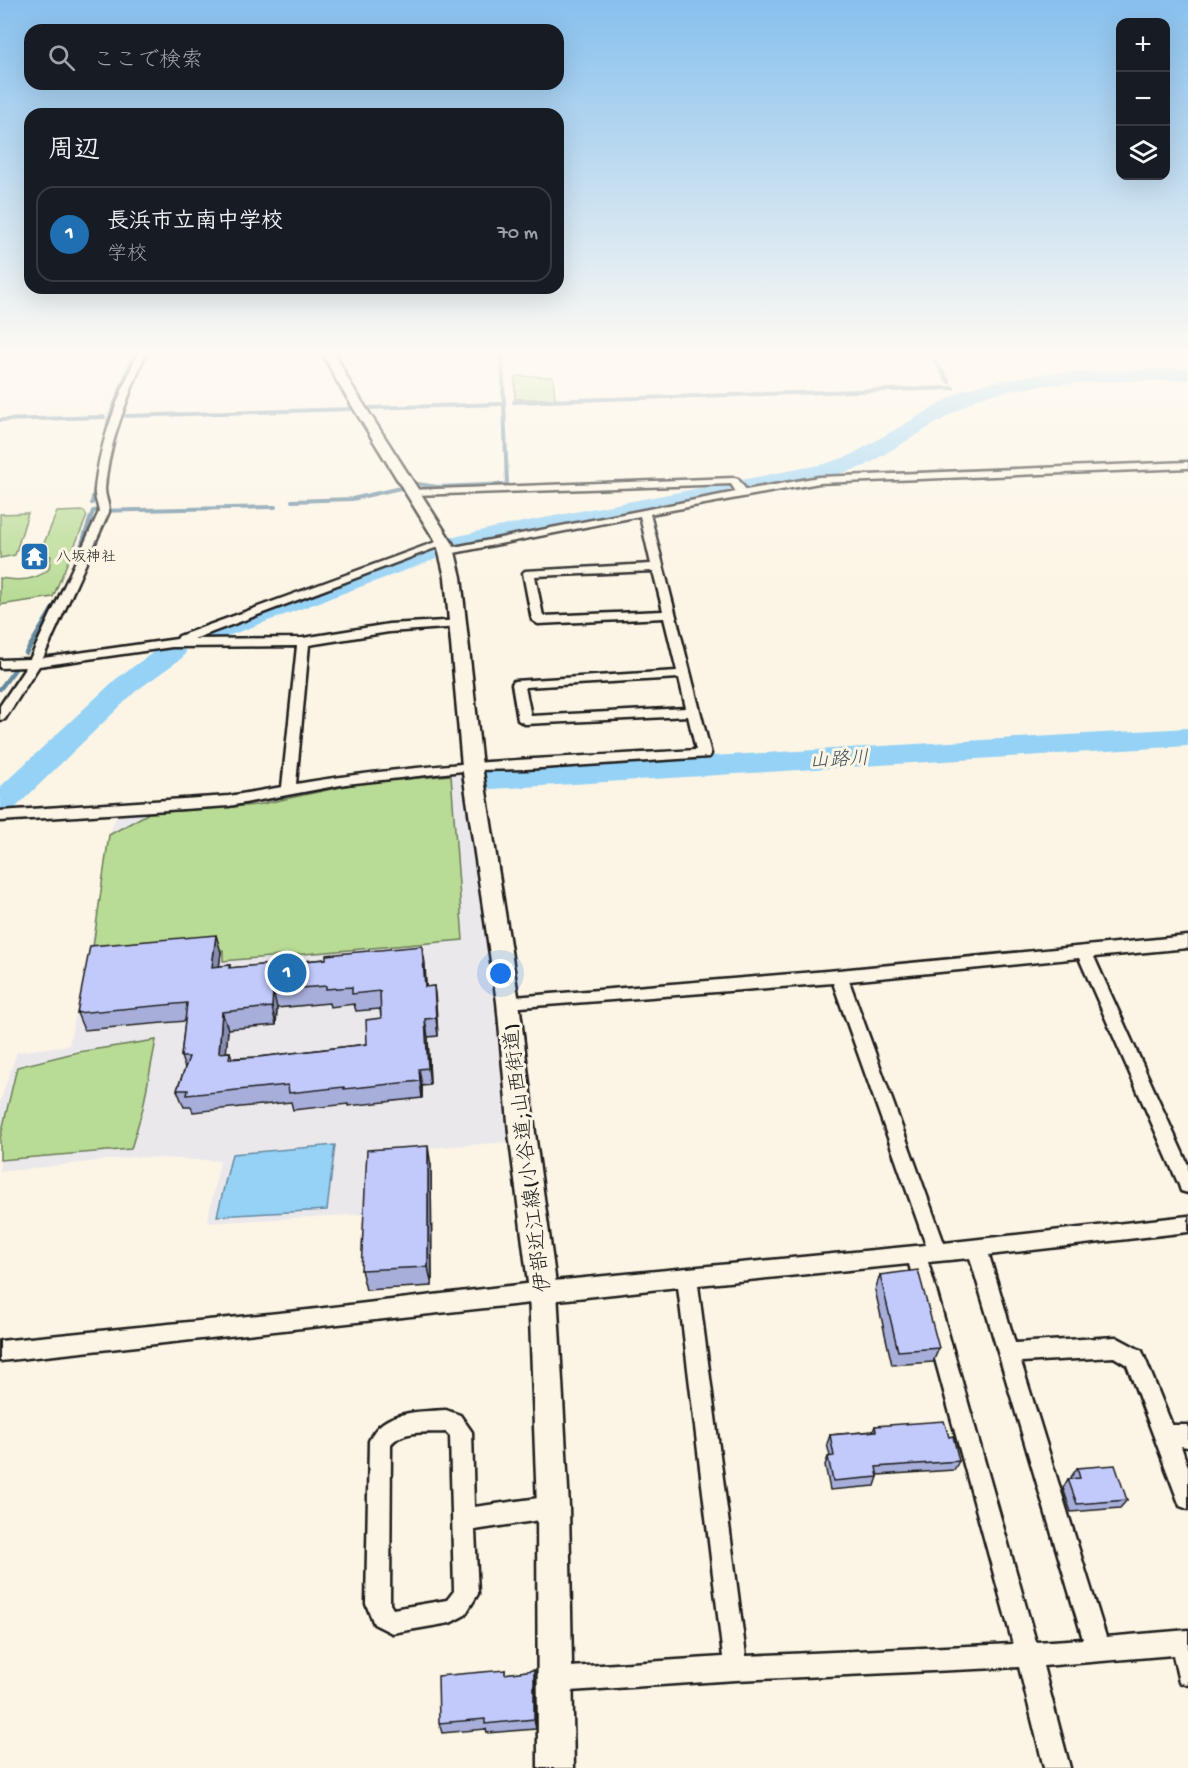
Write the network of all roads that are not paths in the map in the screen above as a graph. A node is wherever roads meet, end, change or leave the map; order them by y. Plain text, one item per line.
1 (112, 435) edge
2 (377, 435) edge
3 (1188, 465) edge
4 (411, 488) junction
5 (743, 494) junction
6 (644, 512) junction
7 (446, 546) junction
8 (657, 567) junction
9 (669, 614) junction
10 (459, 622) junction
11 (303, 642) junction
12 (172, 643) junction
13 (35, 663) junction
14 (0, 664) edge
15 (683, 674) junction
16 (693, 712) junction
17 (0, 716) edge
18 (472, 766) junction
19 (289, 790) junction
20 (0, 816) edge
21 (1188, 942) edge
22 (1084, 952) junction
23 (839, 976) junction
24 (508, 1002) junction
25 (1188, 1185) edge
26 (1188, 1224) edge
27 (977, 1249) junction
28 (938, 1253) junction
29 (916, 1255) junction
30 (687, 1277) junction
31 (543, 1291) junction
32 (0, 1351) edge
33 (1009, 1353) junction
34 (1166, 1435) junction
35 (1188, 1436) edge
36 (1188, 1498) edge
37 (553, 1506) junction
38 (464, 1520) junction
39 (1186, 1642) edge
40 (1098, 1650) junction
41 (1028, 1655) junction
42 (736, 1668) junction
43 (1188, 1672) edge
44 (555, 1680) junction
45 (556, 1768) edge
46 (1057, 1768) edge

1 - 13 street
2 - 4 main road
3 - 5 street
4 - 5 street
4 - 7 main road
5 - 6 street
6 - 7 street
6 - 8 street
7 - 10 main road, 伊部近江線(小谷道;山西街道)
7 - 12 street
8 - 9 street
8 - 9 street
9 - 15 street
10 - 11 street
10 - 18 main road, 伊部近江線(小谷道;山西街道)
11 - 12 street
11 - 19 street
12 - 13 street
13 - 14 street
13 - 17 street
15 - 16 street
15 - 16 street
16 - 18 street
18 - 19 street
18 - 24 main road, 伊部近江線(小谷道;山西街道)
19 - 20 street
21 - 22 street
22 - 23 street
22 - 25 street
23 - 24 street
23 - 28 street
24 - 31 main road, 伊部近江線(小谷道;山西街道)
26 - 27 street
27 - 28 street
27 - 33 street
28 - 29 street
29 - 30 street
29 - 41 street
30 - 31 street
30 - 42 street
31 - 32 street
31 - 37 main road, 伊部近江線(小谷道;山西街道)
33 - 34 street
33 - 40 street
34 - 35 street
34 - 36 street
37 - 38 street
37 - 44 main road, 伊部近江線(小谷道;山西街道)
38 - 38 street
39 - 40 street
39 - 43 street
40 - 41 street
41 - 42 street
41 - 46 street
42 - 44 street
44 - 45 main road, 伊部近江線(小谷道;山西街道)

